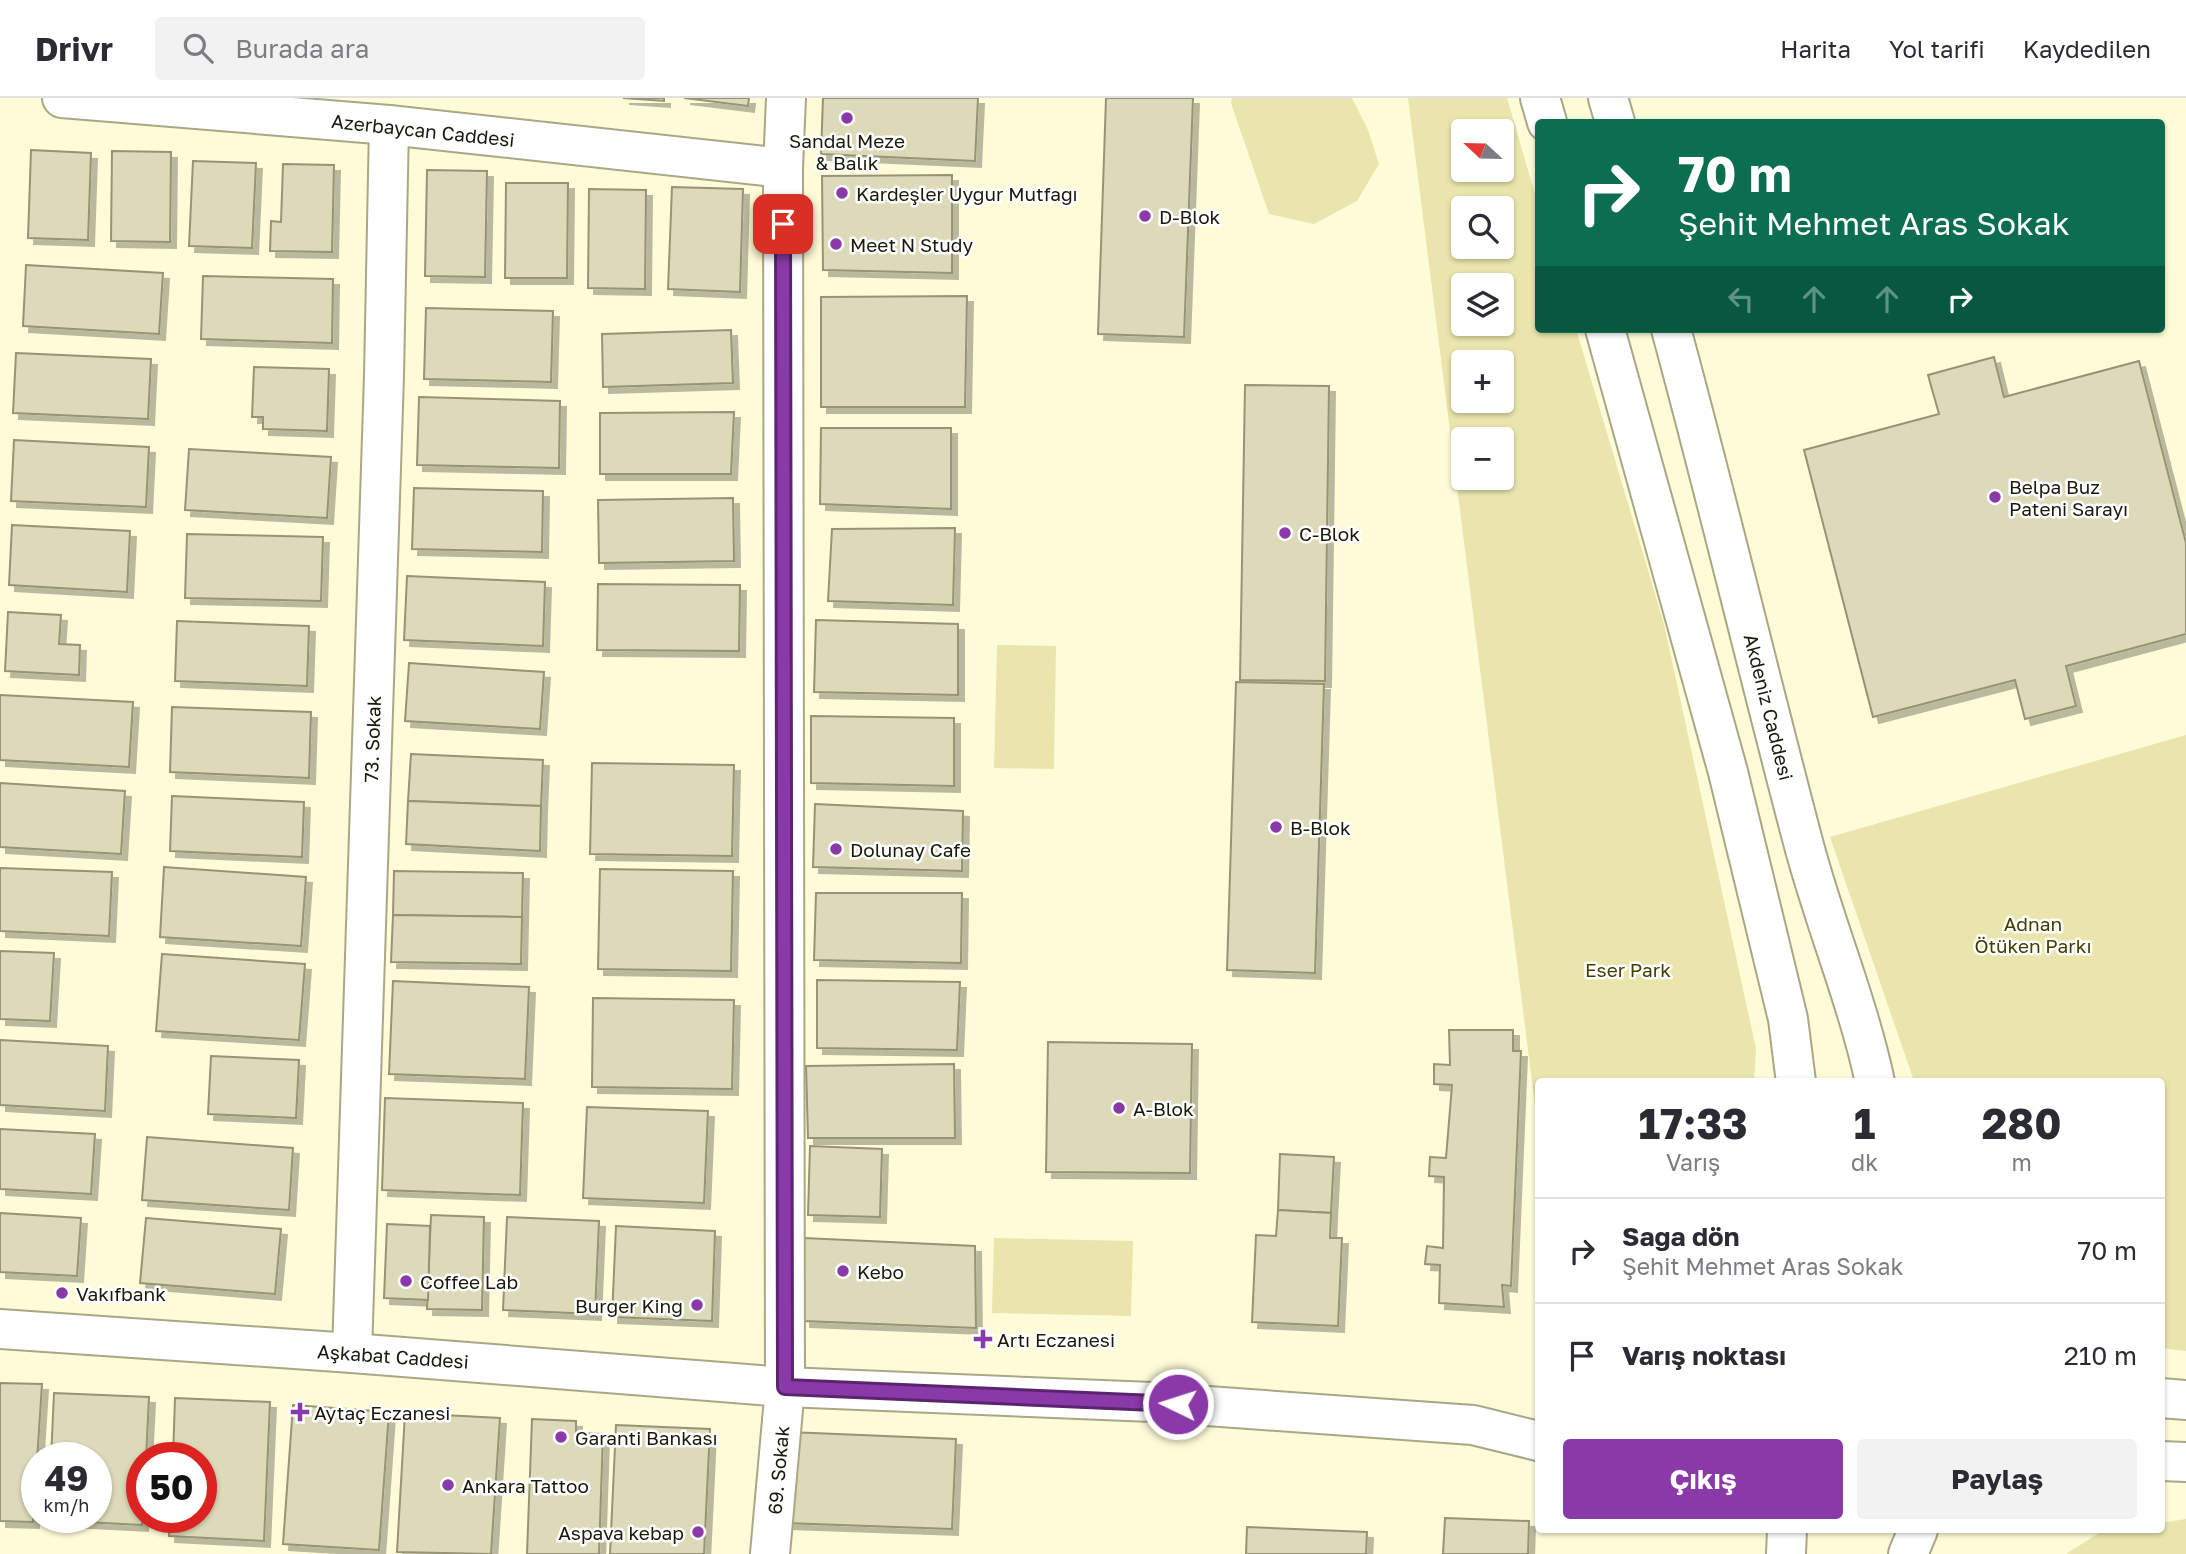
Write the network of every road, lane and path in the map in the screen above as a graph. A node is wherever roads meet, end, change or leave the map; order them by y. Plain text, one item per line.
1 (62, 98) edge
2 (786, 98) edge
3 (1540, 98) edge
4 (1608, 98) edge
5 (1546, 119) edge
6 (1614, 119) edge
7 (389, 125) junction
8 (783, 168) junction
9 (1606, 333) edge
10 (1672, 333) edge
11 (1796, 1078) edge
12 (1874, 1078) edge
13 (0, 1329) edge
14 (352, 1353) junction
15 (785, 1387) junction
16 (2165, 1398) edge
17 (2186, 1400) edge
18 (1535, 1413) edge
19 (1473, 1425) junction
20 (1535, 1440) edge
21 (2165, 1461) edge
22 (2186, 1462) edge
23 (1787, 1533) edge
24 (1917, 1533) edge
25 (770, 1554) edge
26 (1786, 1554) edge
27 (1908, 1554) edge

1 - 7 street, Azerbaycan Caddesi
2 - 8 street, 69. Sokak
3 - 5 street
4 - 6 street
7 - 8 street, Azerbaycan Caddesi
7 - 14 street, 73. Sokak
8 - 15 street, 69. Sokak
9 - 11 street
10 - 12 street, Akdeniz Caddesi
13 - 14 street, Aşkabat Caddesi
14 - 15 street, Aşkabat Caddesi
15 - 19 street, Aşkabat Caddesi
15 - 25 street, 69. Sokak
16 - 17 street
18 - 19 street
19 - 20 street
21 - 22 street
23 - 26 street
24 - 27 street

